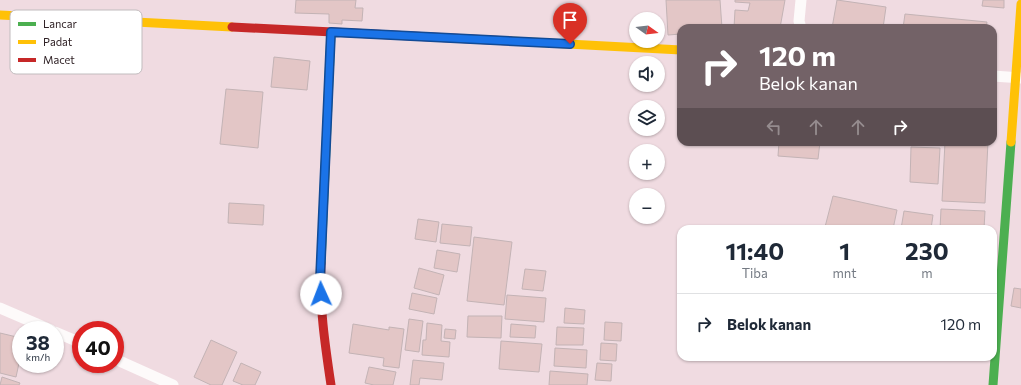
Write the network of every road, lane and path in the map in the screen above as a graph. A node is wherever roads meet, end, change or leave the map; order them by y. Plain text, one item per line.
1 (801, 0) edge
2 (1021, 4) edge
3 (0, 15) edge
4 (10, 16) edge
5 (142, 22) edge
6 (799, 24) edge
7 (331, 32) junction
8 (677, 50) edge
9 (997, 76) edge
10 (1019, 78) edge
11 (0, 308) edge
12 (30, 321) edge
13 (997, 338) edge
14 (995, 361) edge
15 (124, 363) edge
16 (173, 385) edge
17 (331, 385) edge
18 (993, 385) edge

1 - 6 street
2 - 10 main road
3 - 4 main road
5 - 7 main road
7 - 8 main road
7 - 17 main road
9 - 10 street
10 - 13 main road
11 - 12 street
14 - 18 main road
15 - 16 street

